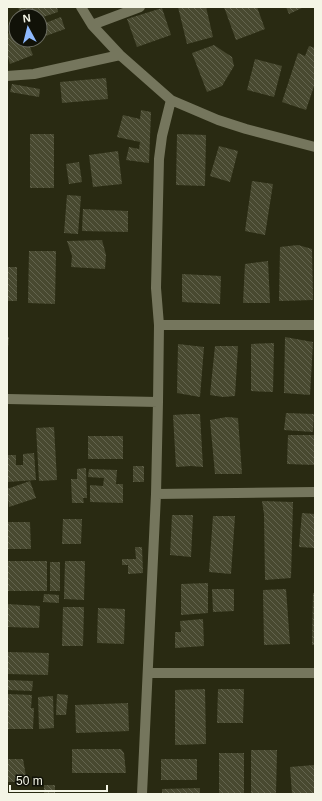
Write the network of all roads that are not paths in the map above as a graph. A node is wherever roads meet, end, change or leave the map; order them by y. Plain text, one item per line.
1 (81, 7) edge
2 (140, 7) edge
3 (92, 25) junction
4 (120, 55) junction
5 (7, 76) edge
6 (170, 100) junction
7 (315, 147) edge
8 (159, 325) junction
9 (315, 325) edge
10 (7, 399) edge
11 (158, 402) junction
12 (315, 492) edge
13 (156, 494) junction
14 (148, 672) junction
15 (315, 672) edge
16 (142, 794) edge

1 - 3 street
2 - 3 street
3 - 4 street
4 - 5 street
4 - 6 street
6 - 7 street
6 - 8 street
8 - 9 street
8 - 11 street
10 - 11 street
11 - 13 street
12 - 13 street
13 - 14 street
14 - 15 street
14 - 16 street

